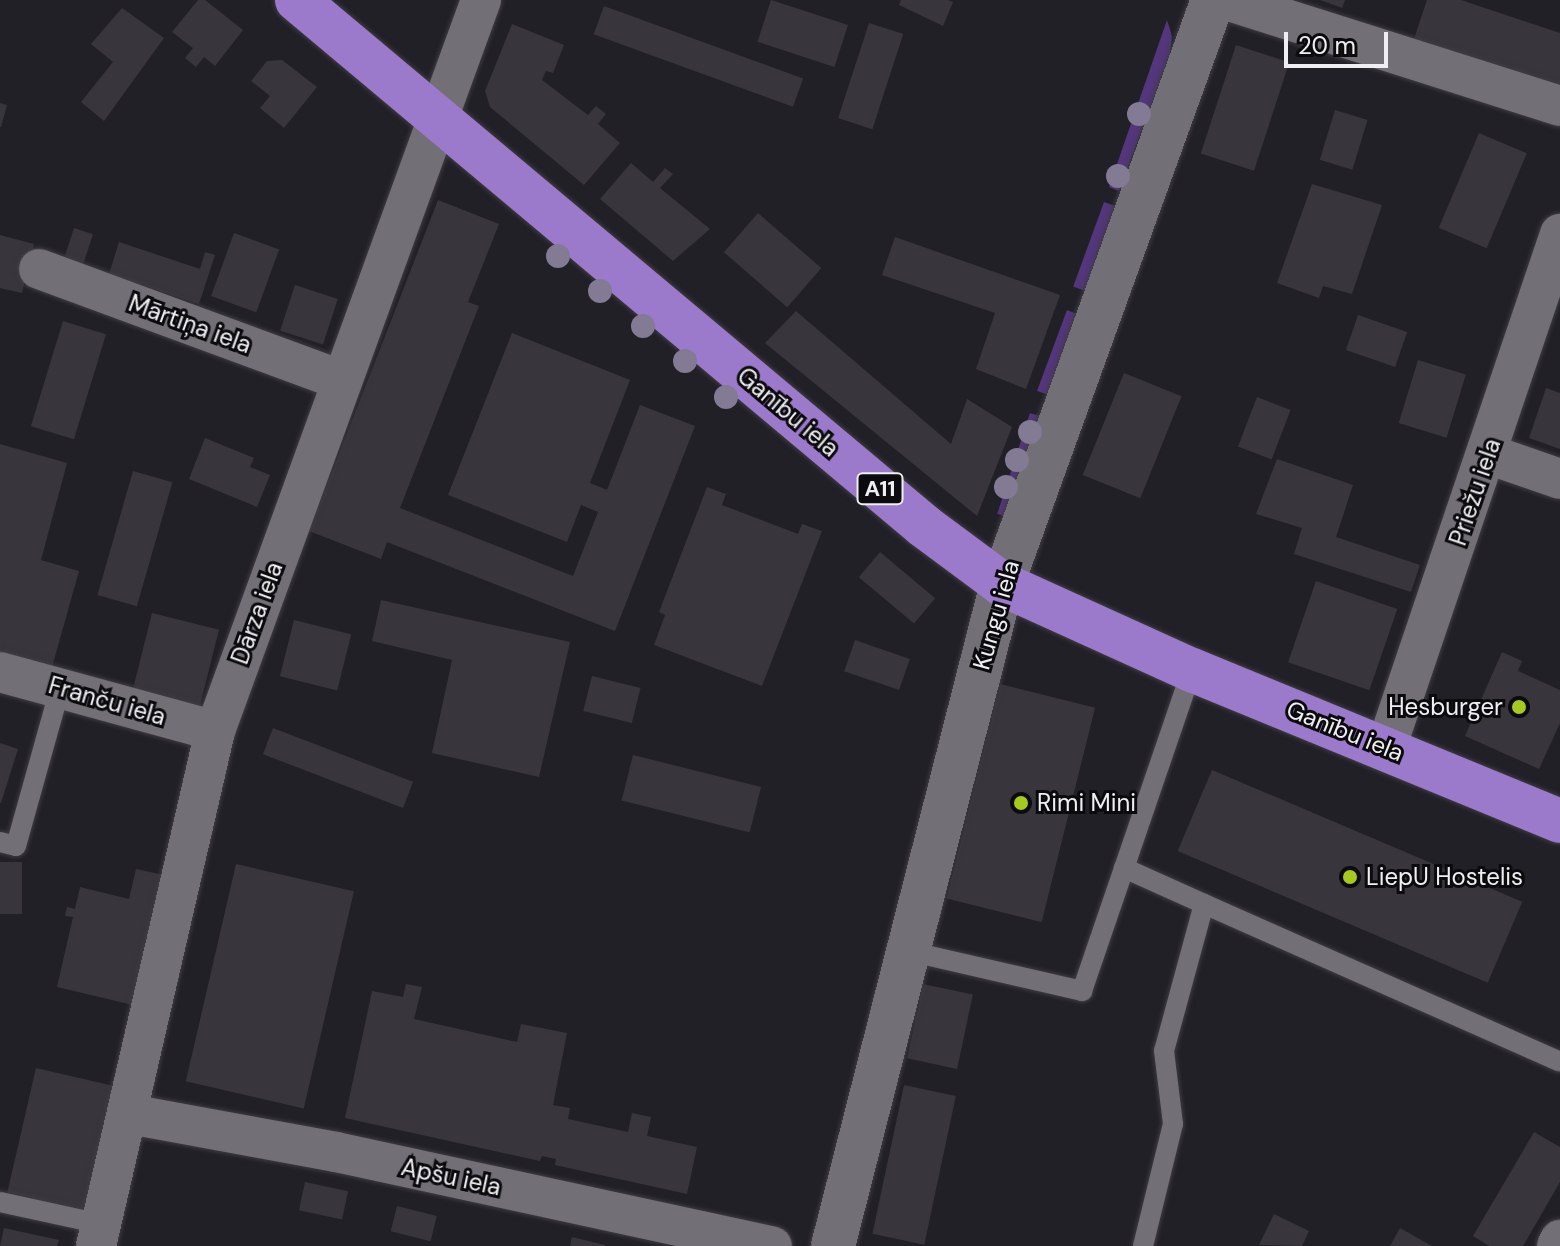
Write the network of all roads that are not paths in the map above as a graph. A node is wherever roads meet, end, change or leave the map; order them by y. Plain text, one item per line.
1 (297, 0) edge
2 (481, 0) edge
3 (1213, 0) edge
4 (1226, 0) edge
5 (1560, 106) edge
6 (439, 119) junction
7 (1560, 234) edge
8 (39, 269) dead end
9 (340, 380) junction
10 (1488, 454) junction
11 (1560, 479) edge
12 (1002, 584) junction
13 (1192, 670) junction
14 (0, 672) edge
15 (60, 688) junction
16 (215, 731) junction
17 (1386, 748) junction
18 (1560, 821) edge
19 (0, 842) edge
20 (1124, 868) junction
21 (1204, 904) junction
22 (908, 951) junction
23 (1560, 1062) edge
24 (129, 1114) junction
25 (0, 1202) edge
26 (99, 1235) edge
27 (1560, 1240) edge
28 (772, 1246) edge
29 (833, 1246) edge
30 (1143, 1246) edge
31 (1557, 1246) edge

1 - 6 highway, Ganību iela / A11
2 - 6 street, Dārza iela
3 - 12 street, Kungu iela
4 - 5 street
6 - 9 street, Dārza iela
6 - 12 highway, Ganību iela / A11
7 - 10 street, Priežu iela
8 - 9 street, Mārtiņa iela
9 - 16 street, Dārza iela
10 - 11 street
10 - 17 street, Priežu iela
12 - 13 highway, Ganību iela / A11
12 - 22 street, Kungu iela
13 - 17 highway, Ganību iela / A11
13 - 20 lane
14 - 15 street, Franču iela
15 - 16 street, Franču iela
15 - 19 lane
16 - 24 street, Dārza iela
17 - 18 highway, Ganību iela / A11
20 - 21 lane
20 - 22 lane
21 - 23 lane
21 - 30 lane
22 - 29 street, Kungu iela
24 - 26 street, Dārza iela
24 - 28 street, Apšu iela
25 - 26 lane
27 - 31 street

